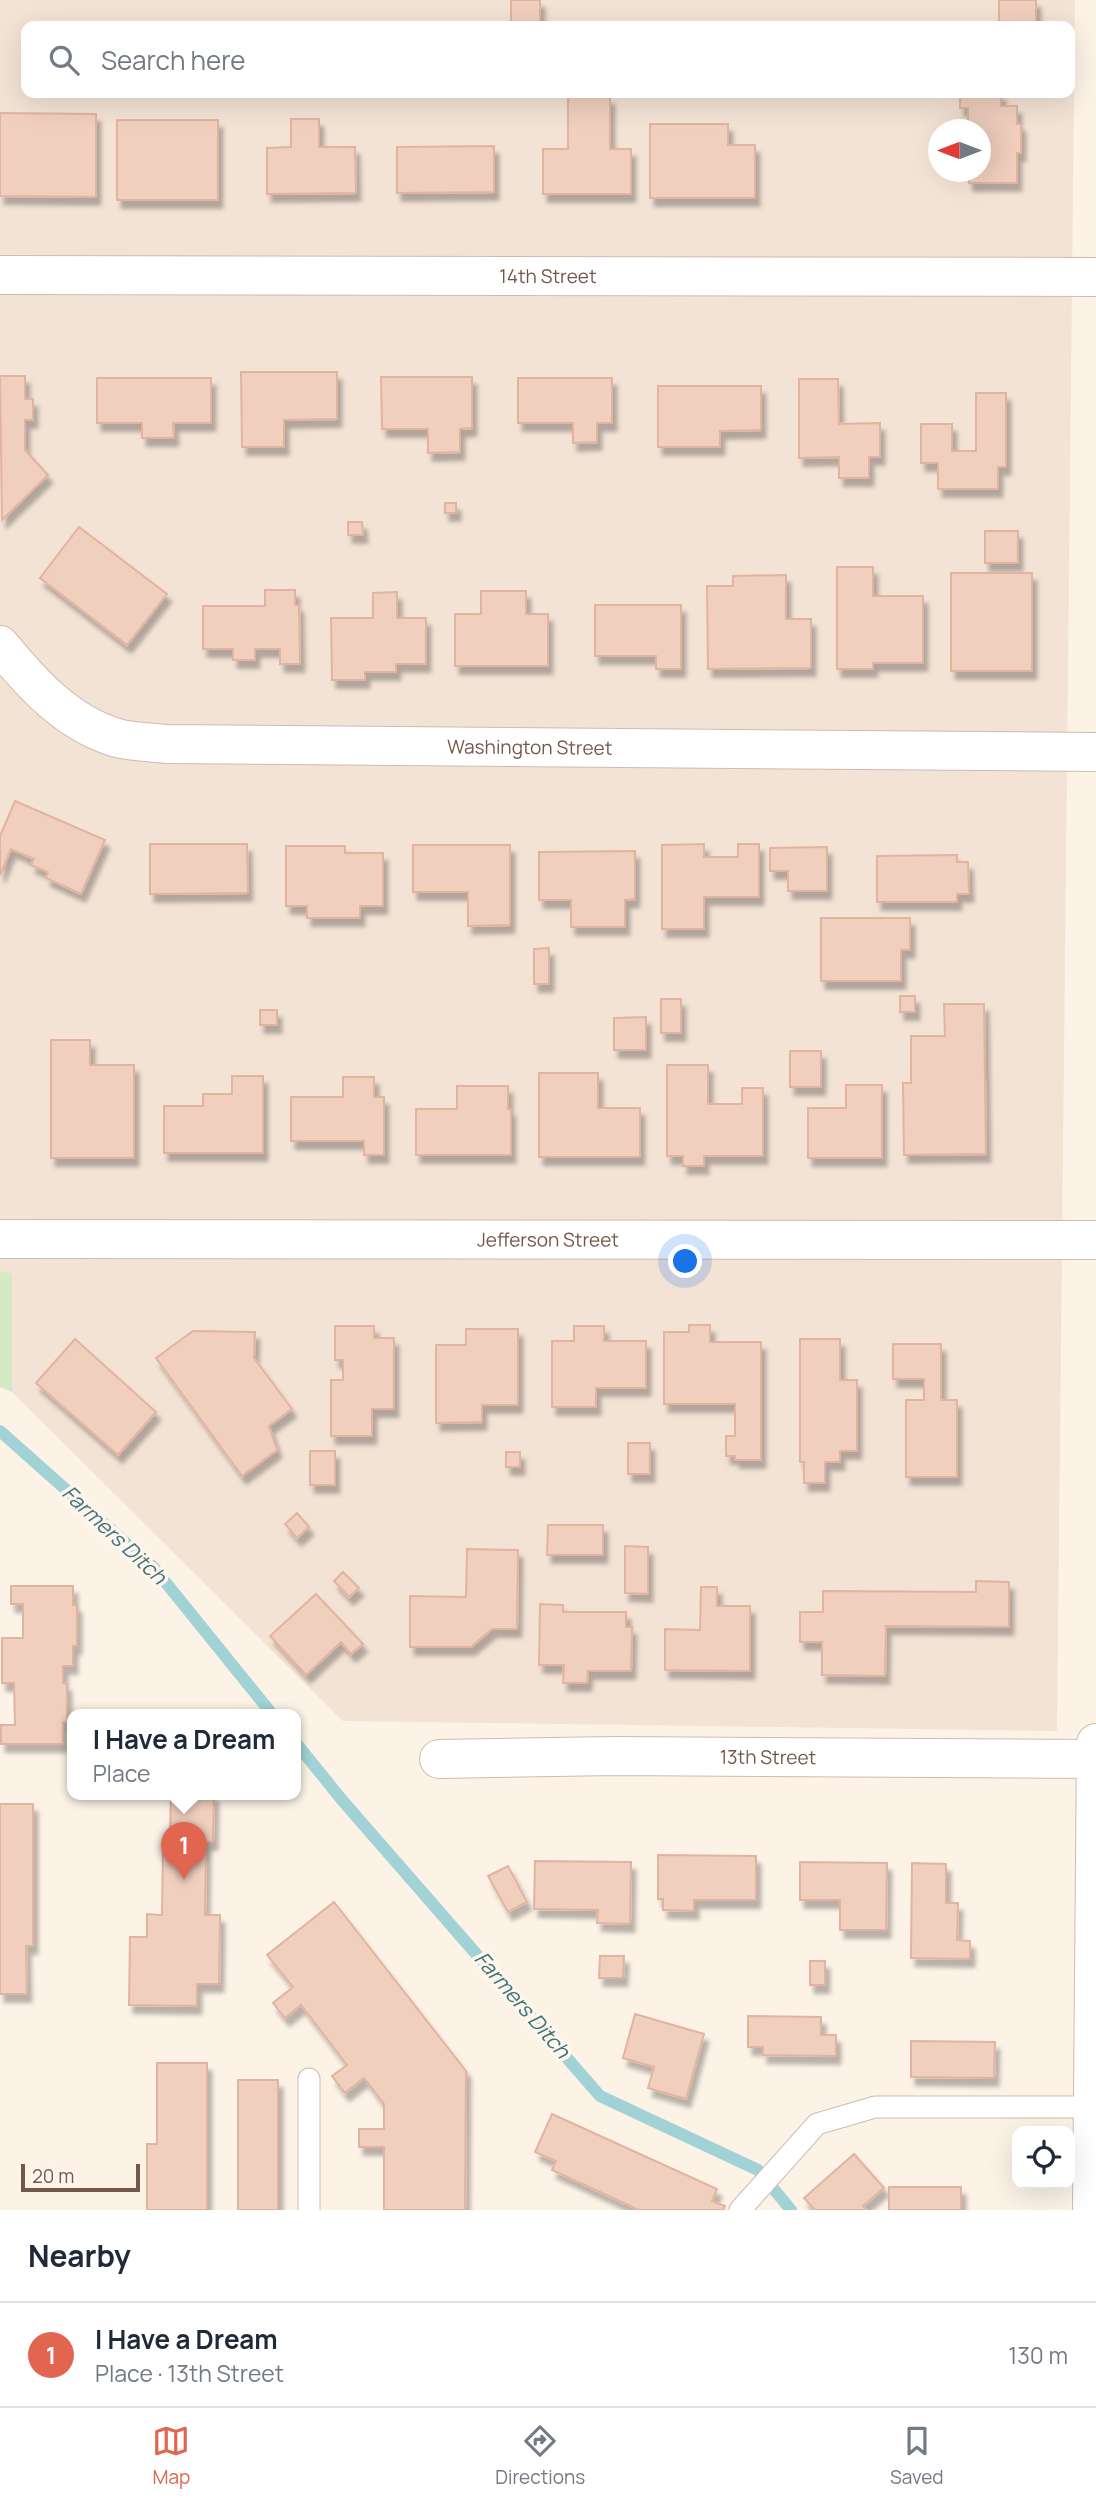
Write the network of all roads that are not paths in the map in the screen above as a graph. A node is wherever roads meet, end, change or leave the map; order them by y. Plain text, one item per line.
1 (0, 275) edge
2 (1096, 277) edge
3 (0, 645) edge
4 (1096, 751) edge
5 (0, 1239) edge
6 (1096, 1240) edge
7 (1096, 1744) edge
8 (439, 1759) dead end
9 (1095, 1759) edge
10 (309, 2079) dead end
11 (1094, 2107) edge
12 (746, 2202) edge
13 (309, 2210) edge
14 (1092, 2210) edge

1 - 2 street, 14th Street
3 - 4 street, Washington Street
5 - 6 street, Jefferson Street
7 - 9 street
8 - 9 street, 13th Street
9 - 11 street
10 - 13 lane
11 - 12 lane
11 - 14 street

